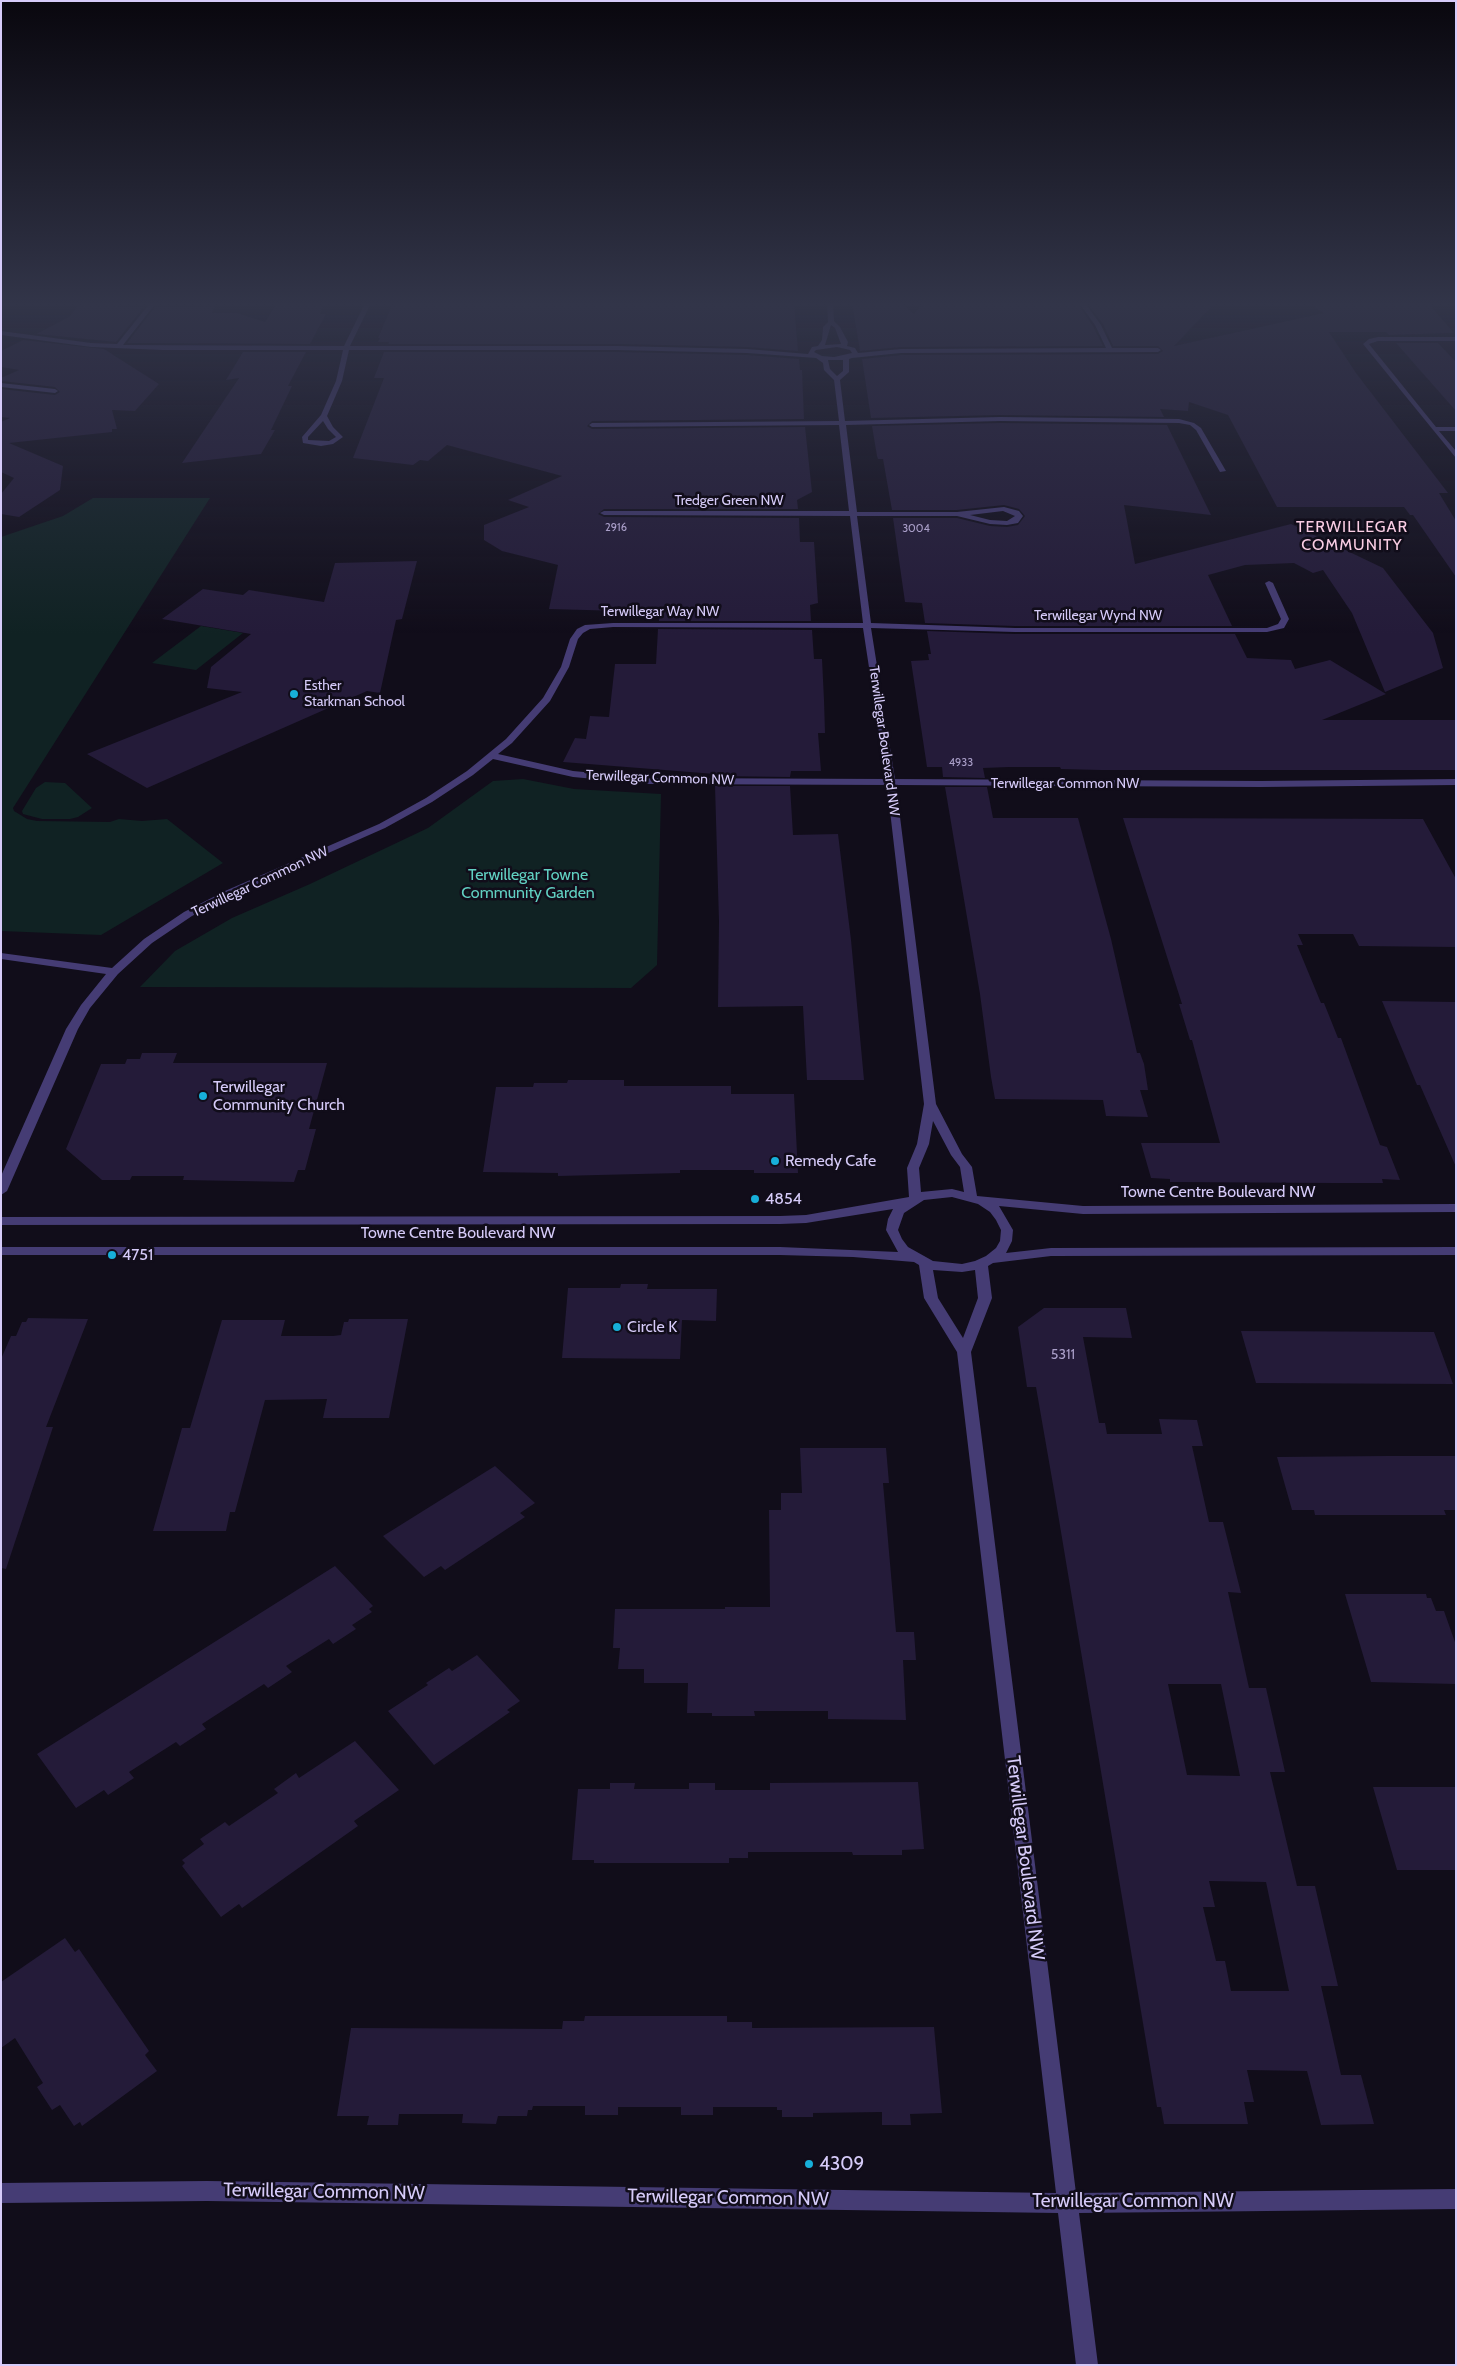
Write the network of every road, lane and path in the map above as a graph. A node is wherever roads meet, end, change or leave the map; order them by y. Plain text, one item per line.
1 (843, 413) edge
2 (1422, 413) edge
3 (324, 416) joint
4 (844, 423) junction
5 (592, 425) dead end
6 (1434, 429) junction
7 (1456, 429) edge
8 (1456, 456) edge
9 (1222, 471) dead end
10 (604, 513) dead end
11 (854, 514) junction
12 (957, 514) junction
13 (1269, 583) dead end
14 (867, 626) junction
15 (492, 756) junction
16 (1456, 782) edge
17 (891, 783) junction
18 (1, 956) edge
19 (114, 972) junction
20 (930, 1104) junction
21 (1, 1191) edge
22 (976, 1199) junction
23 (912, 1200) junction
24 (1456, 1208) edge
25 (1, 1221) edge
26 (1, 1251) edge
27 (1456, 1251) edge
28 (920, 1261) junction
29 (986, 1262) junction
30 (964, 1352) junction
31 (1, 2194) edge
32 (1456, 2199) edge
33 (1068, 2202) junction
34 (1087, 2365) edge

1 - 4 street, Terwillegar Boulevard NW
2 - 6 street
3 - 3 street
4 - 5 street
4 - 9 street
4 - 11 street, Terwillegar Boulevard NW
6 - 7 street
6 - 8 street
10 - 11 street, Tredger Green NW
11 - 12 street, Tredger Green NW
11 - 14 street, Terwillegar Boulevard NW
12 - 12 street
13 - 14 street, Terwillegar Wynd NW
14 - 15 street, Terwillegar Way NW
14 - 17 street, Terwillegar Boulevard NW
15 - 17 street, Terwillegar Common NW
15 - 19 street, Terwillegar Common NW
16 - 17 street, Terwillegar Common NW
17 - 20 street, Terwillegar Boulevard NW
18 - 19 street
19 - 21 street, Terwillegar Common NW
20 - 22 street, Terwillegar Boulevard NW
20 - 23 street, Terwillegar Boulevard NW
22 - 23 street
22 - 24 street, Towne Centre Boulevard NW
22 - 29 street
23 - 25 street, Towne Centre Boulevard NW
23 - 28 street
26 - 28 street, Towne Centre Boulevard NW
27 - 29 street
28 - 29 street
28 - 30 street, Terwillegar Boulevard NW
29 - 30 street, Terwillegar Boulevard NW
30 - 33 street, Terwillegar Boulevard NW
31 - 33 street, Terwillegar Common NW
32 - 33 street, Terwillegar Common NW
33 - 34 street, Terwillegar Boulevard NW

